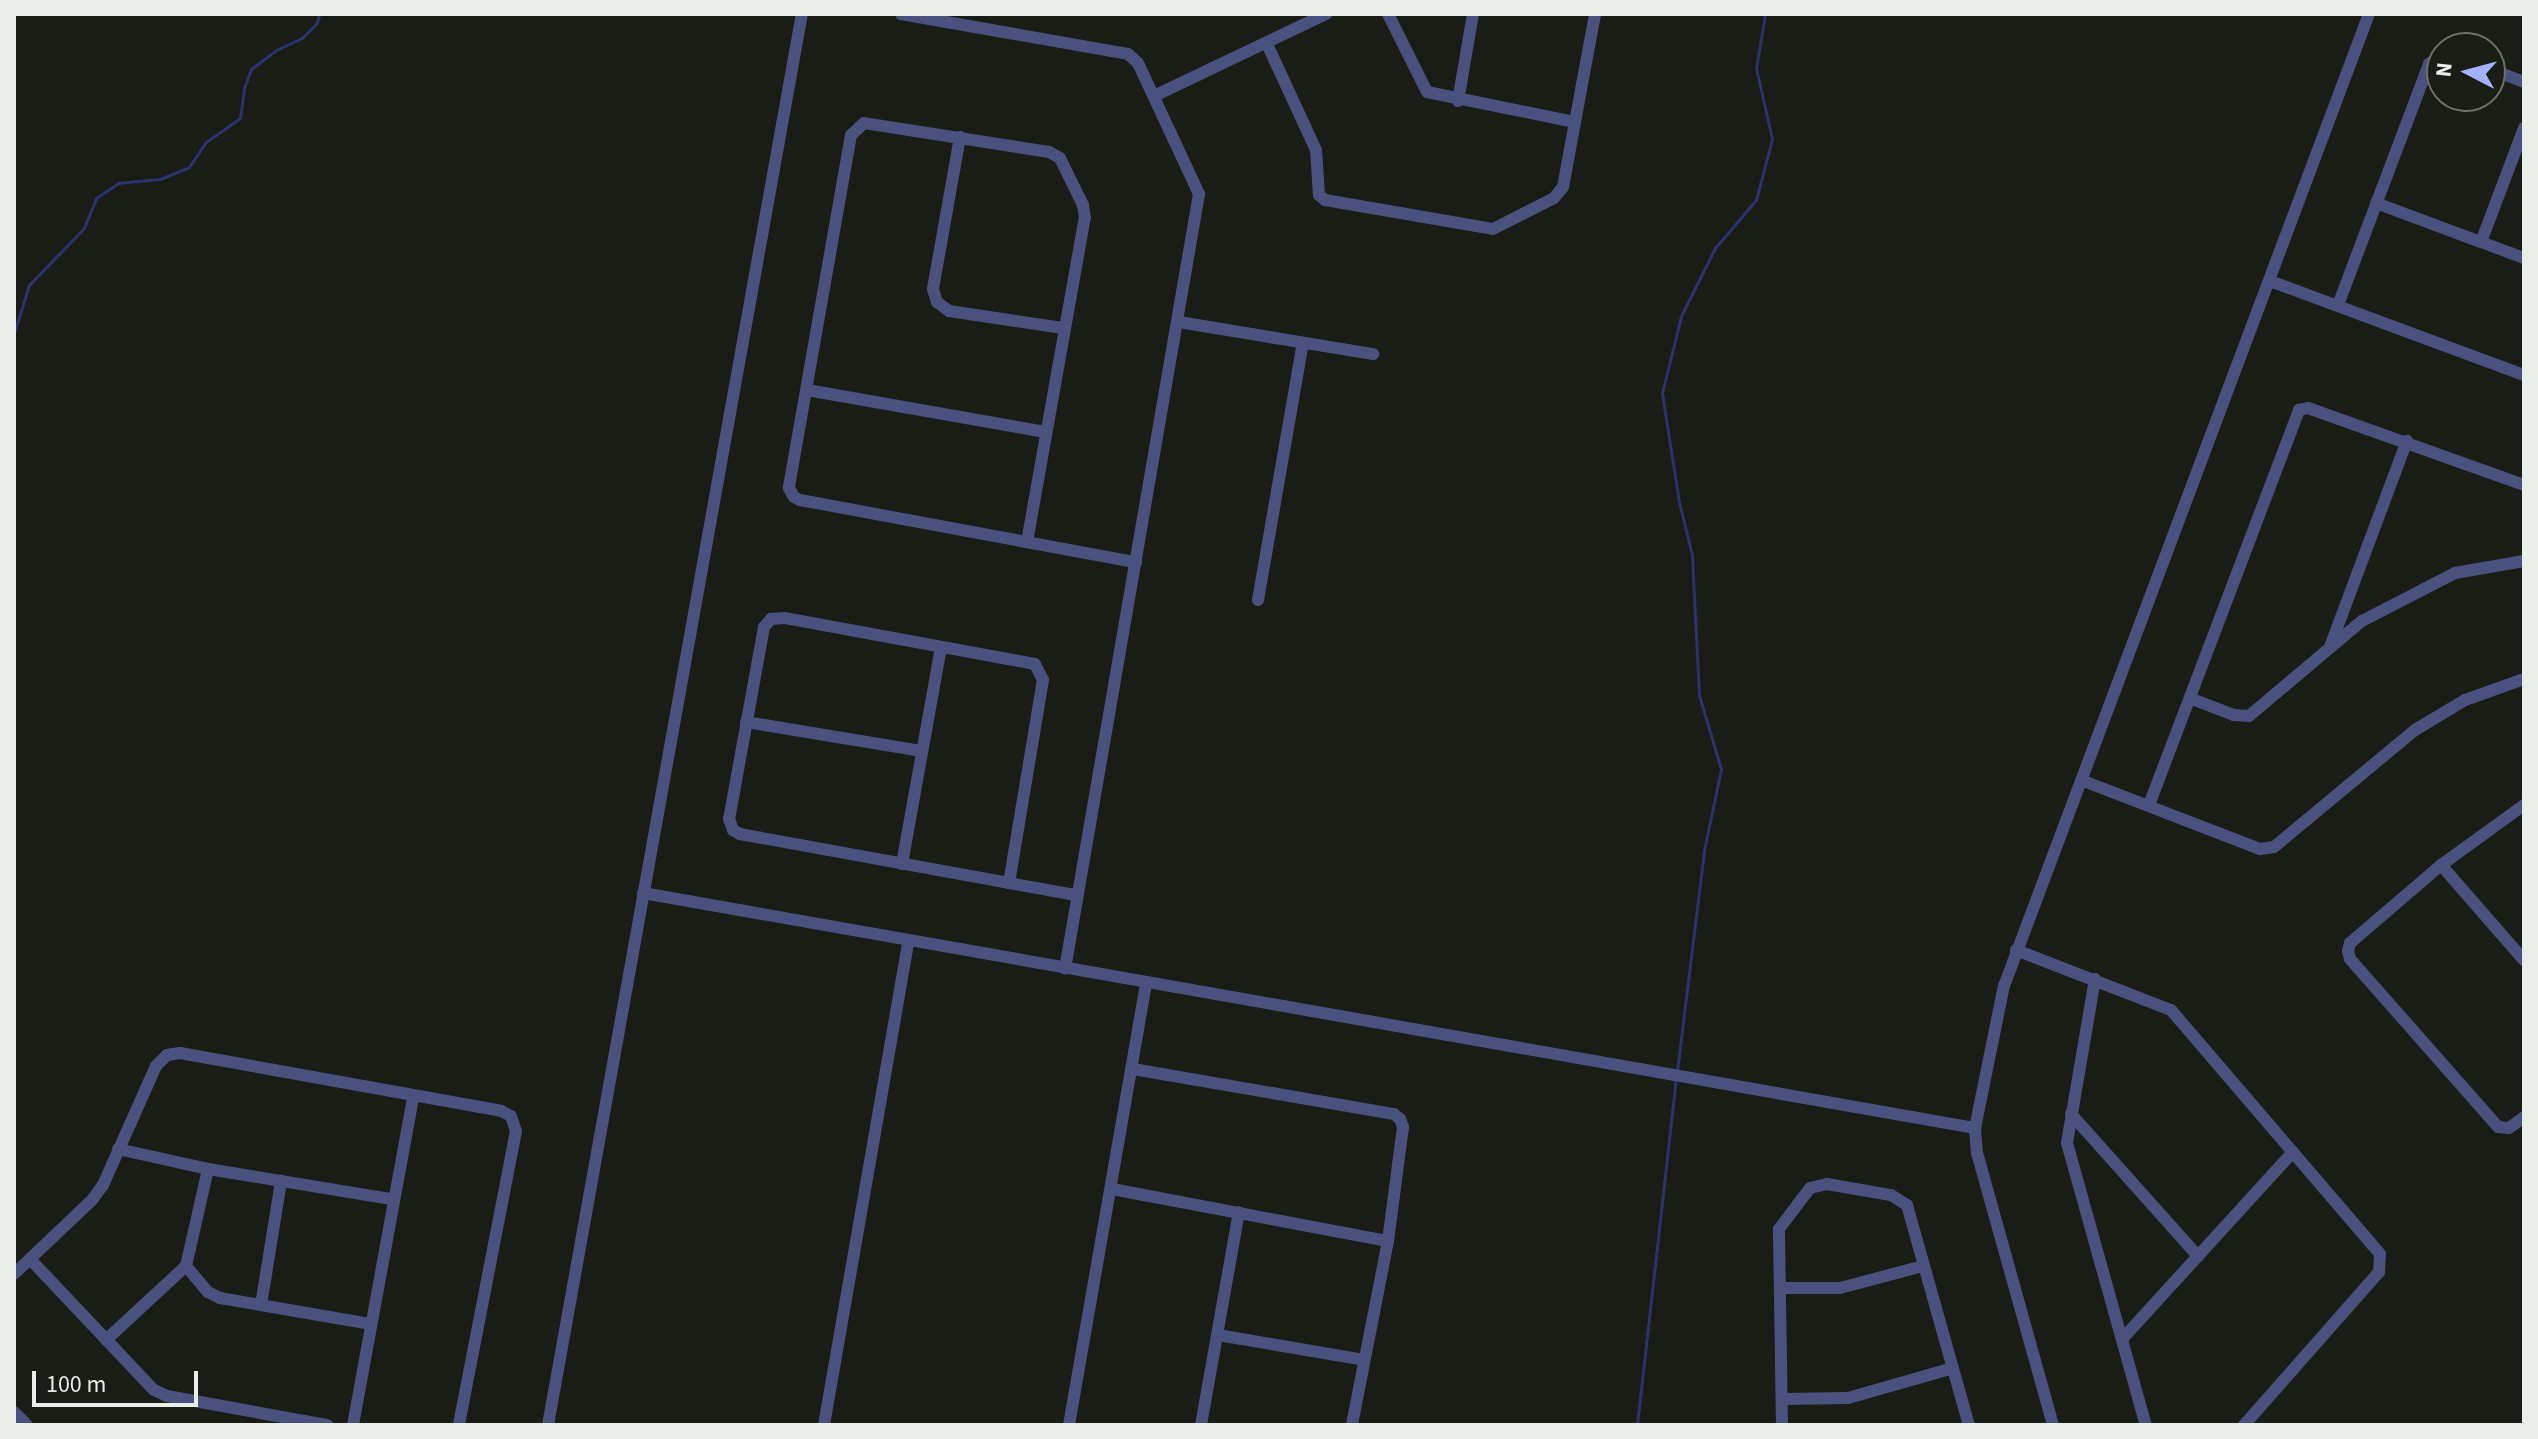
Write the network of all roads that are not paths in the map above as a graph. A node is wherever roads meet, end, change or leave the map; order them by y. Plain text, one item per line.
1 (802, 14) edge
2 (901, 14) edge
3 (1326, 14) edge
4 (1388, 14) edge
5 (1473, 14) edge
6 (1595, 14) edge
7 (2369, 14) edge
8 (1267, 44) junction
9 (2426, 72) edge
10 (1154, 96) junction
11 (1458, 101) junction
12 (1575, 122) junction
13 (2524, 128) edge
14 (960, 137) junction
15 (2376, 203) junction
16 (2481, 242) junction
17 (2524, 258) edge
18 (2270, 281) junction
19 (2338, 305) junction
20 (1179, 322) junction
21 (1063, 328) junction
22 (1303, 343) junction
23 (1373, 354) dead end
24 (2524, 375) edge
25 (807, 390) junction
26 (1045, 432) junction
27 (2407, 441) junction
28 (2524, 485) edge
29 (1027, 542) junction
30 (2524, 561) edge
31 (1136, 562) junction
32 (1258, 600) dead end
33 (941, 647) junction
34 (2330, 648) junction
35 (2524, 679) edge
36 (2192, 699) junction
37 (746, 722) junction
38 (921, 751) junction
39 (2081, 780) junction
40 (2149, 805) junction
41 (2524, 805) edge
42 (902, 864) junction
43 (2441, 865) junction
44 (1009, 883) junction
45 (643, 893) junction
46 (1076, 895) junction
47 (908, 943) junction
48 (2016, 950) junction
49 (2521, 950) edge
50 (1065, 969) junction
51 (2095, 979) junction
52 (1146, 984) junction
53 (1133, 1069) junction
54 (413, 1097) junction
55 (2071, 1114) junction
56 (2524, 1117) edge
57 (1975, 1128) junction
58 (118, 1149) junction
59 (2293, 1152) junction
60 (208, 1169) junction
61 (281, 1181) junction
62 (1112, 1189) junction
63 (392, 1199) junction
64 (1239, 1212) junction
65 (1388, 1241) junction
66 (2198, 1256) junction
67 (30, 1259) junction
68 (186, 1266) junction
69 (1923, 1266) junction
70 (14, 1274) edge
71 (1780, 1288) junction
72 (261, 1305) junction
73 (370, 1324) junction
74 (1218, 1335) junction
75 (2123, 1338) junction
76 (106, 1340) junction
77 (1364, 1360) junction
78 (1953, 1368) junction
79 (1782, 1399) junction
80 (14, 1412) edge
81 (27, 1425) edge
82 (327, 1425) edge
83 (353, 1425) edge
84 (459, 1425) edge
85 (548, 1425) edge
86 (824, 1425) edge
87 (1069, 1425) edge
88 (1201, 1425) edge
89 (1352, 1425) edge
90 (1782, 1425) edge
91 (1969, 1425) edge
92 (2053, 1425) edge
93 (2146, 1425) edge
94 (2244, 1425) edge

1 - 45 street
2 - 10 street
3 - 8 street
4 - 11 street
5 - 11 street
6 - 12 street
7 - 18 street
8 - 10 street
8 - 12 street
9 - 15 street
10 - 20 street
11 - 12 street
13 - 16 street
14 - 21 street
14 - 21 street
14 - 25 street
15 - 16 street
15 - 19 street
16 - 17 street
18 - 19 street
18 - 39 street
19 - 24 street
20 - 22 street
20 - 31 street
21 - 26 street
22 - 23 street
22 - 32 street
25 - 26 street
25 - 29 street
26 - 29 street
27 - 28 street
27 - 34 street
27 - 36 street
29 - 31 street
30 - 34 street
31 - 46 street
33 - 37 street
33 - 38 street
33 - 44 street
34 - 36 street
35 - 40 street
36 - 40 street
37 - 38 street
37 - 42 street
38 - 42 street
39 - 40 street
39 - 48 street
41 - 43 street
42 - 44 street
43 - 49 street
43 - 56 street
44 - 46 street
45 - 47 street
45 - 85 street
46 - 50 street
47 - 50 street
47 - 86 street
48 - 51 street
48 - 57 street
50 - 52 street
51 - 55 street
51 - 59 street
52 - 53 street
52 - 57 street
53 - 62 street
53 - 65 street
54 - 58 street
54 - 63 street
54 - 84 street
55 - 66 street
55 - 75 street
57 - 92 street
58 - 60 street
58 - 67 street
59 - 66 street
59 - 94 street
60 - 61 street
60 - 68 street
61 - 63 street
61 - 72 street
62 - 64 street
62 - 87 street
63 - 73 street
64 - 65 street
64 - 74 street
65 - 77 street
66 - 75 street
67 - 70 street
67 - 76 street
68 - 72 street
68 - 76 street
69 - 71 street
69 - 71 street
69 - 78 street
71 - 79 street
72 - 73 street
73 - 83 street
74 - 77 street
74 - 88 street
75 - 93 street
76 - 82 street
77 - 89 street
78 - 79 street
78 - 91 street
79 - 90 street
80 - 81 street

